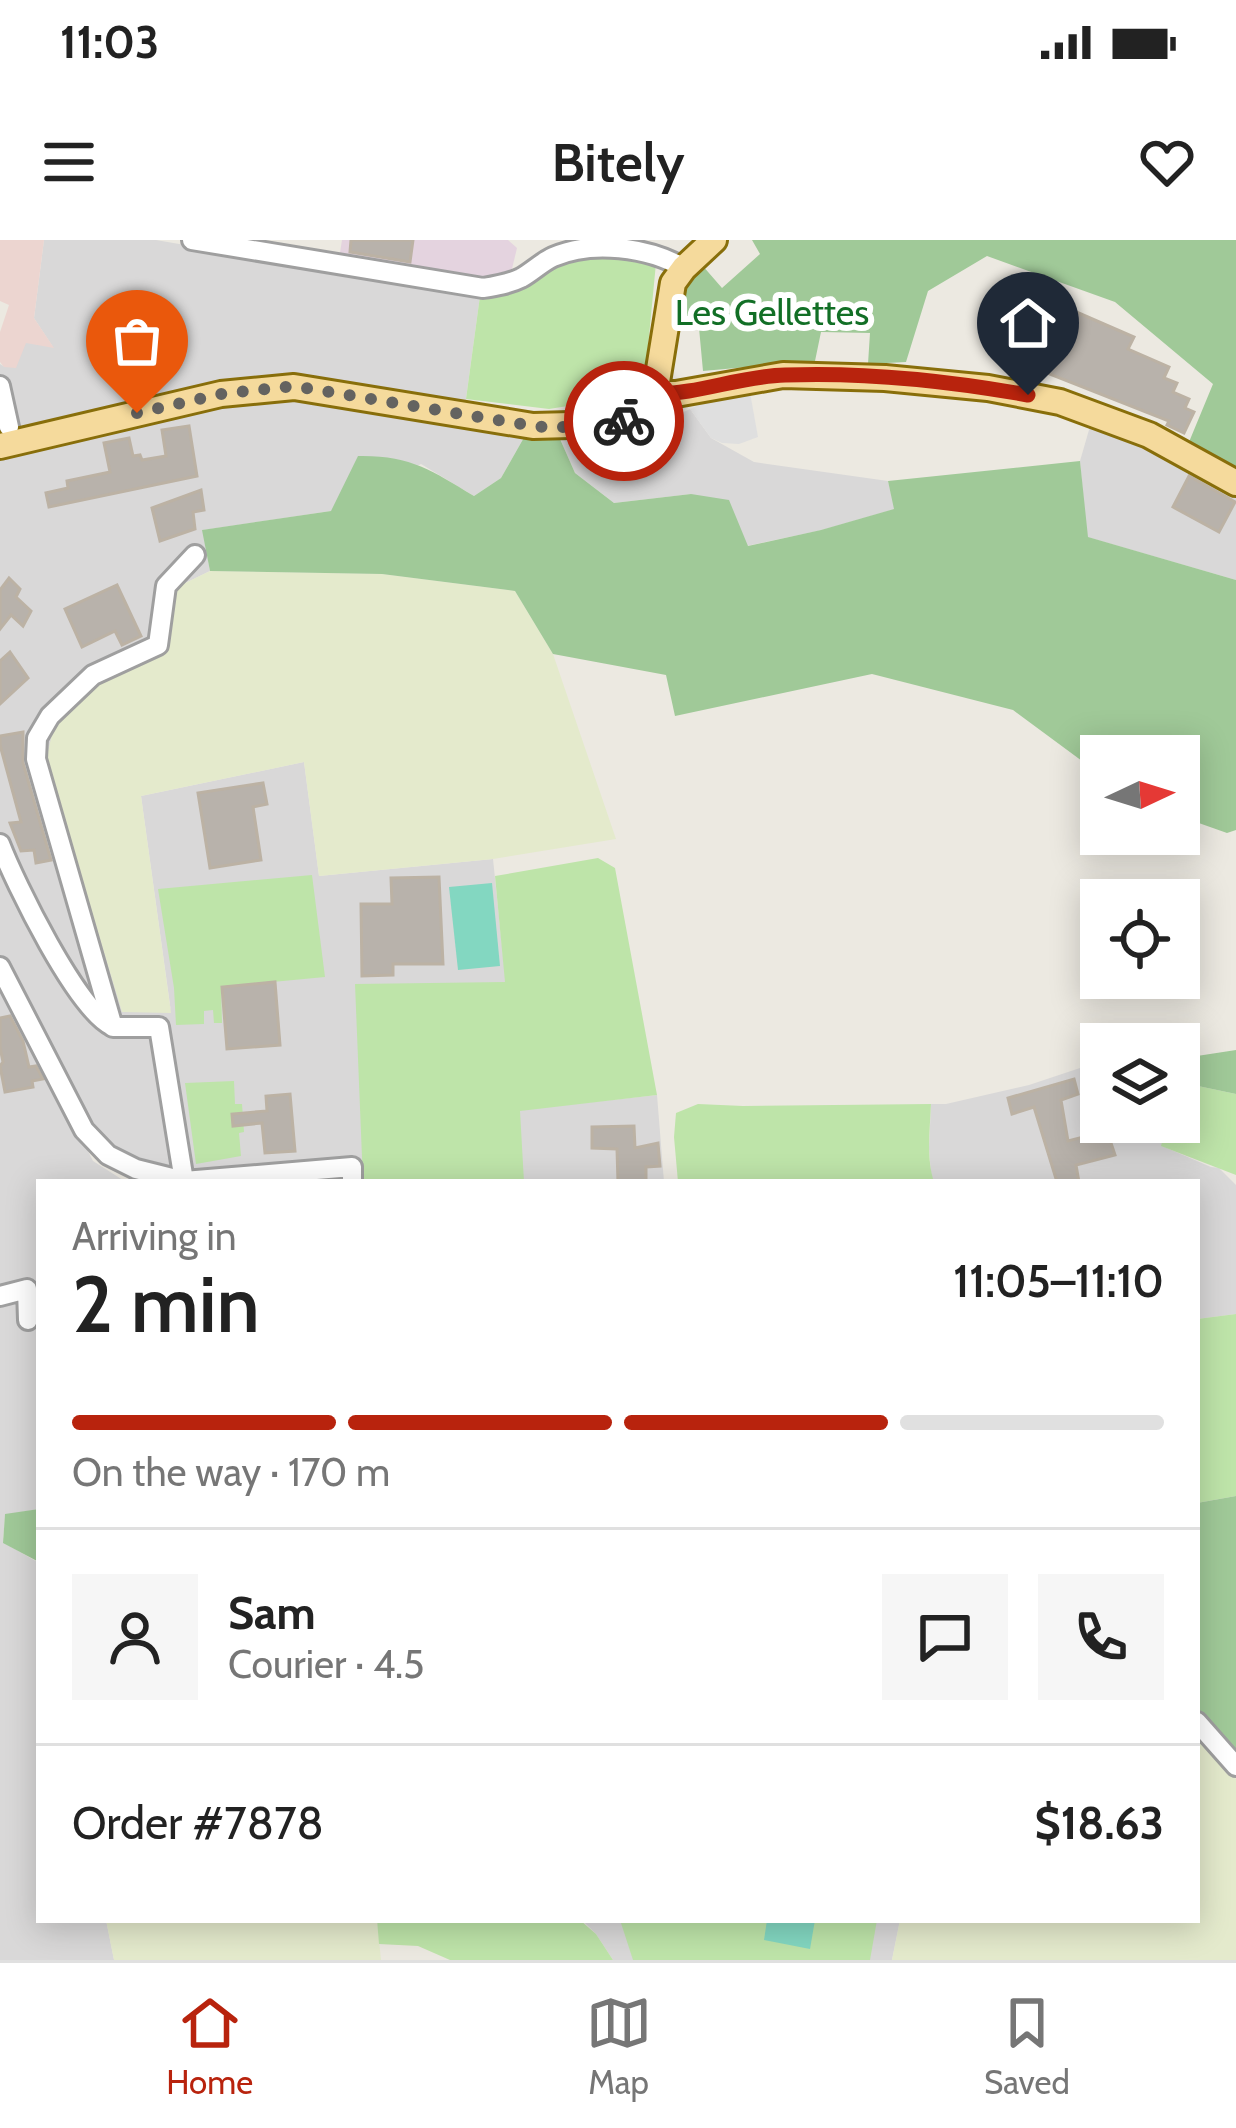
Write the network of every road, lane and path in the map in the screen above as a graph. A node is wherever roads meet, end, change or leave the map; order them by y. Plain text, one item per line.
1 (192, 240) edge
2 (714, 240) edge
3 (684, 268) junction
4 (0, 386) edge
5 (655, 394) junction
6 (4, 436) edge
7 (1236, 482) edge
8 (195, 555) dead end
9 (0, 844) edge
10 (0, 967) edge
11 (113, 1027) junction
12 (177, 1179) edge
13 (184, 1179) edge
14 (208, 1179) edge
15 (352, 1179) edge
16 (0, 1296) edge
17 (28, 1319) dead end
18 (1200, 1725) edge
19 (1236, 1766) edge

1 - 3 street
2 - 3 main road
3 - 5 main road
4 - 6 street
5 - 6 main road
5 - 7 main road
8 - 11 street
9 - 11 street
10 - 12 street
11 - 13 street
14 - 15 street
16 - 17 street
18 - 19 street

